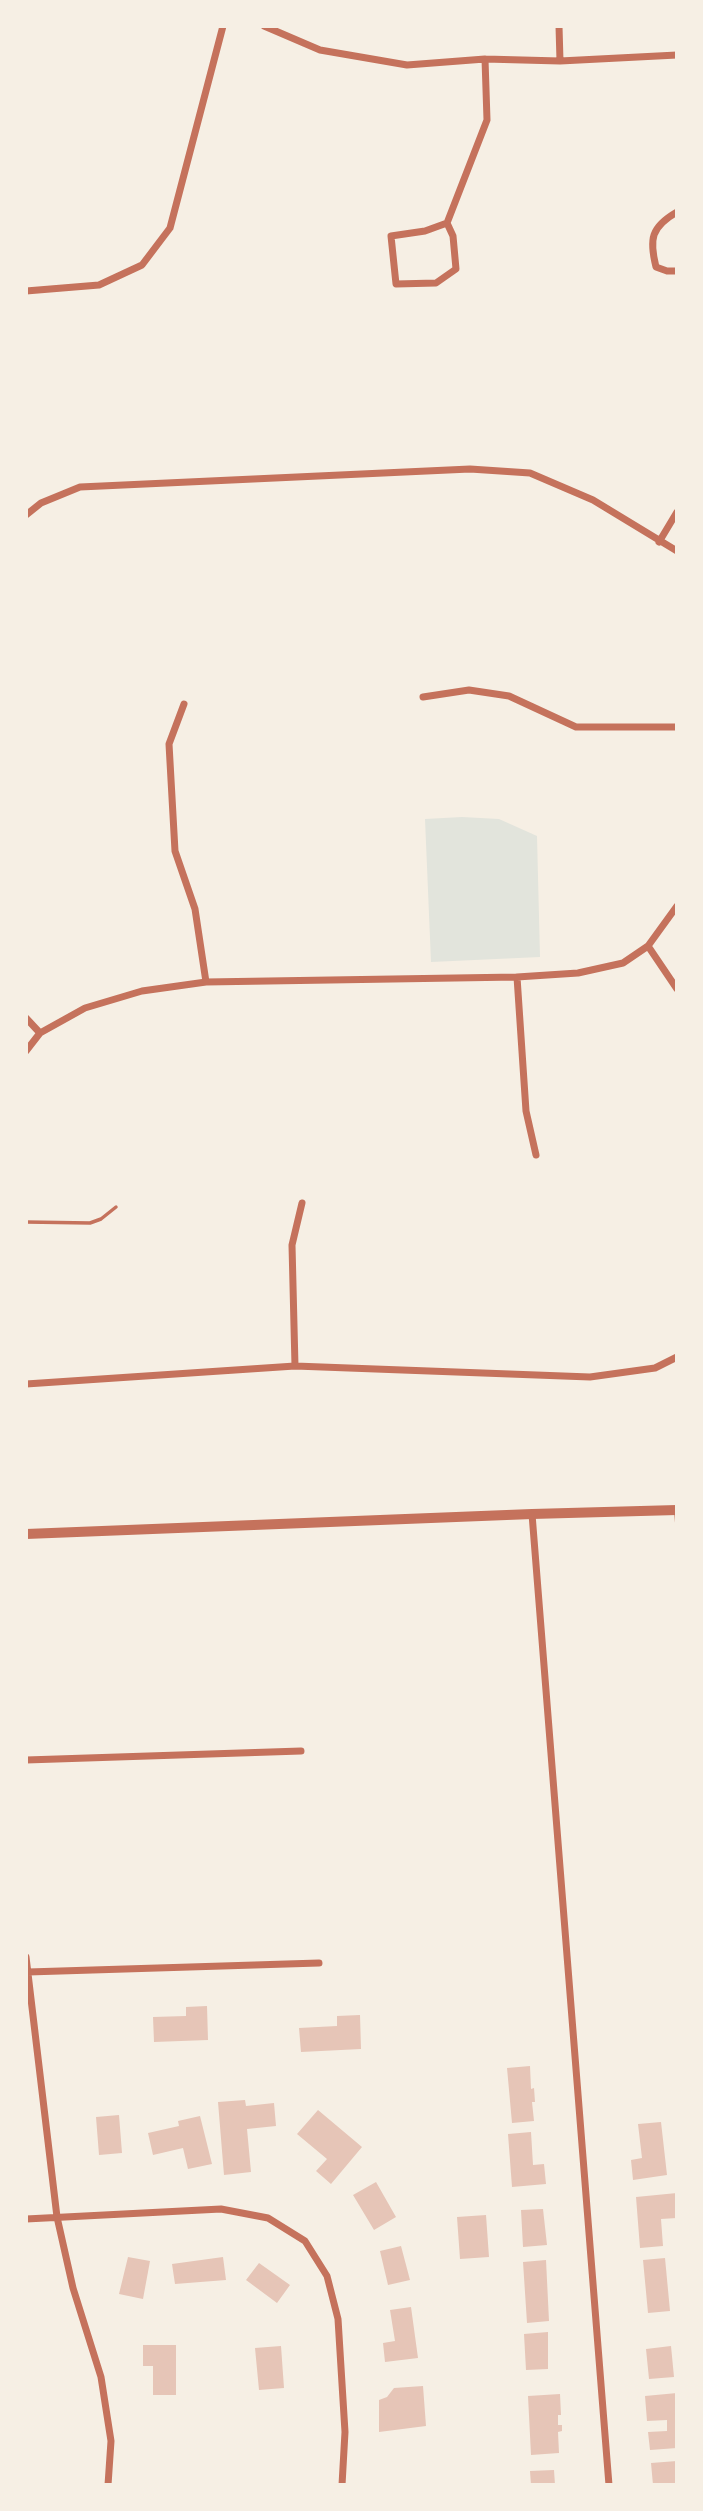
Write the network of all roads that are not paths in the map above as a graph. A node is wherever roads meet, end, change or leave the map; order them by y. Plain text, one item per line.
1 (223, 26) edge
2 (264, 26) edge
3 (559, 26) edge
4 (677, 55) edge
5 (485, 59) junction
6 (560, 61) junction
7 (677, 212) edge
8 (447, 223) junction
9 (677, 271) edge
10 (26, 281) edge
11 (28, 291) edge
12 (677, 512) edge
13 (26, 515) edge
14 (659, 542) junction
15 (677, 551) edge
16 (423, 697) dead end
17 (184, 704) dead end
18 (677, 727) edge
19 (677, 906) edge
20 (648, 946) junction
21 (517, 977) junction
22 (206, 982) junction
23 (677, 989) edge
24 (26, 1018) edge
25 (40, 1033) junction
26 (26, 1051) edge
27 (536, 1155) dead end
28 (302, 1203) dead end
29 (116, 1207) dead end
30 (26, 1222) edge
31 (677, 1356) edge
32 (295, 1366) junction
33 (26, 1384) edge
34 (677, 1510) edge
35 (532, 1514) junction
36 (677, 1526) edge
37 (26, 1534) edge
38 (302, 1751) dead end
39 (26, 1760) edge
40 (26, 1957) edge
41 (320, 1963) dead end
42 (28, 1972) edge
43 (57, 2217) junction
44 (26, 2218) edge
45 (108, 2485) edge
46 (342, 2485) edge
47 (609, 2485) edge

1 - 11 street
2 - 5 street
3 - 6 street
4 - 6 street
5 - 6 street
5 - 8 street
7 - 9 street
8 - 8 street
10 - 11 street
12 - 14 street
13 - 14 street
14 - 15 street
16 - 18 street
17 - 22 street
19 - 20 street
20 - 21 street
20 - 23 street
21 - 22 street
21 - 27 street
22 - 25 street
24 - 25 street
25 - 26 street
28 - 32 street
29 - 30 lane
31 - 32 street
32 - 33 street
34 - 35 street
34 - 36 lane
35 - 37 street
35 - 47 street
38 - 39 street
40 - 42 street
41 - 42 street
42 - 43 street
43 - 44 street
43 - 45 street
43 - 46 street

